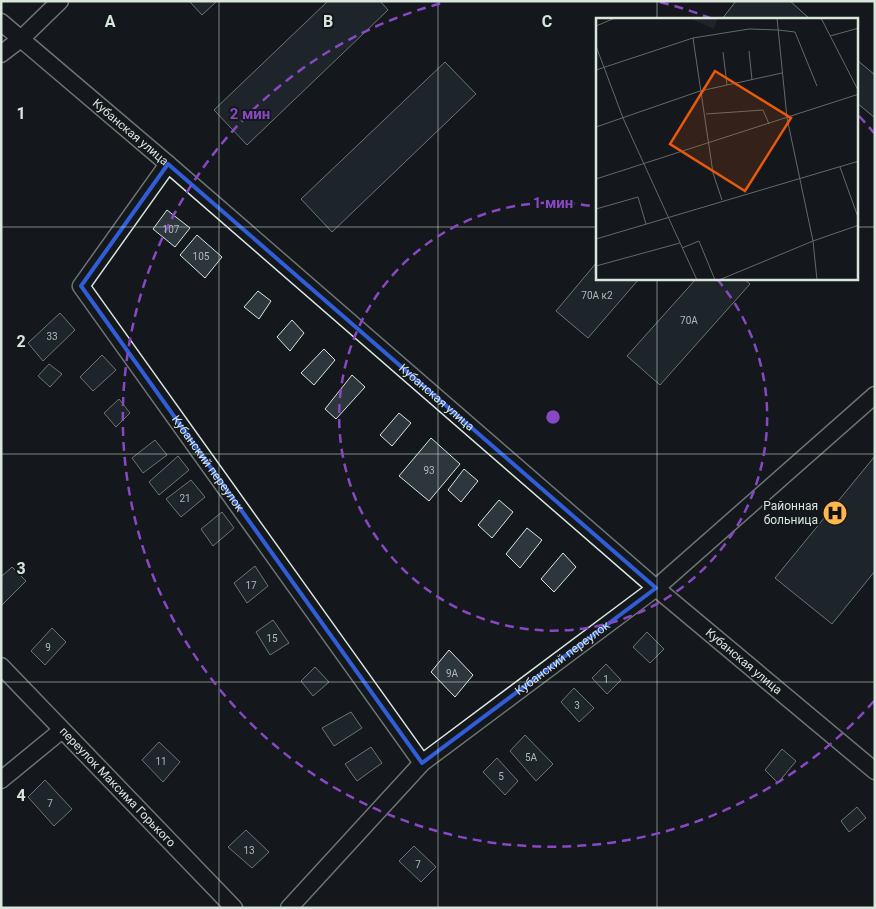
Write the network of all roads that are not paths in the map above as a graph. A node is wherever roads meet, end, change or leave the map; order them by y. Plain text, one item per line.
1 (60, 1) edge
2 (1, 22) edge
3 (22, 38) junction
4 (1, 54) edge
5 (168, 164) junction
6 (875, 395) edge
7 (656, 588) junction
8 (1, 666) edge
9 (62, 730) junction
10 (422, 763) junction
11 (875, 771) edge
12 (1, 780) edge
13 (234, 908) edge
14 (288, 908) edge

1 - 3 street
2 - 3 street, Кубанская улица
3 - 4 street
3 - 5 street, Кубанская улица
5 - 7 street, Кубанская улица
5 - 10 street, Кубанский переулок
6 - 7 street, Кубанский переулок
7 - 10 street, Кубанский переулок
7 - 11 street, Кубанская улица
8 - 9 street, переулок Максима Горького
9 - 12 street
9 - 13 street, переулок Максима Горького
10 - 14 street, Кубанский переулок

